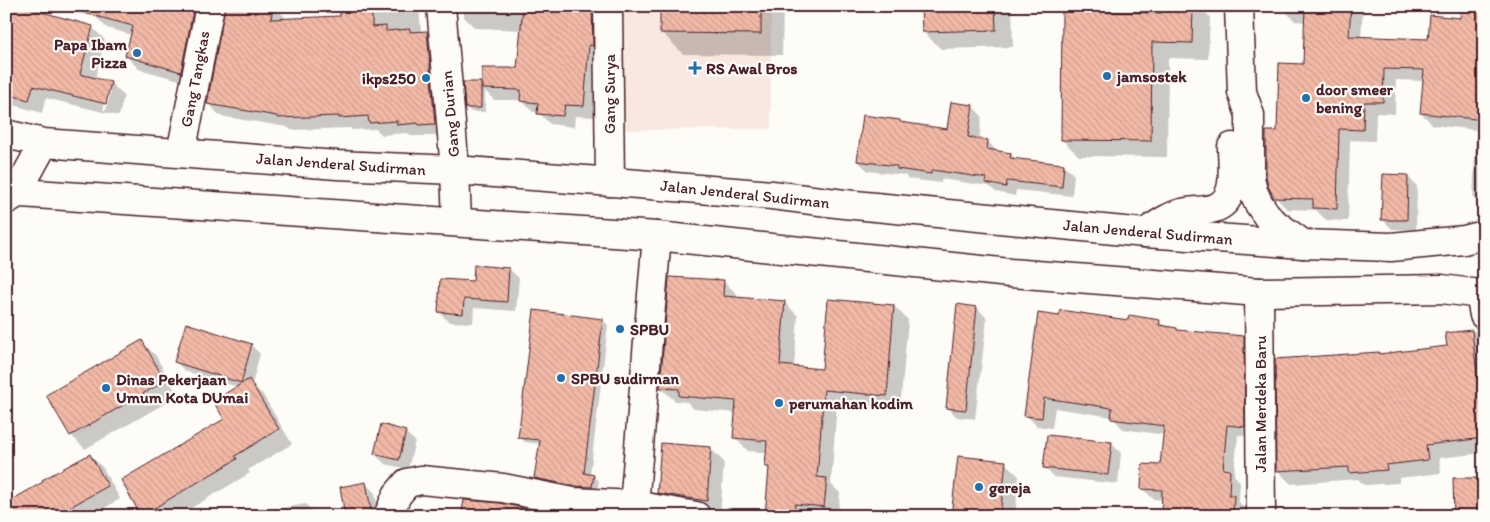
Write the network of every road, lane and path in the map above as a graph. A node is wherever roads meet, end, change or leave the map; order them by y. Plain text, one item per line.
1 (210, 6) edge
2 (441, 6) edge
3 (608, 6) edge
4 (1239, 6) edge
5 (1242, 92) junction
6 (6, 134) edge
7 (44, 143) junction
8 (181, 152) junction
9 (455, 170) junction
10 (610, 182) junction
11 (10, 195) edge
12 (457, 222) junction
13 (1145, 233) junction
14 (1484, 235) edge
15 (657, 236) junction
16 (1303, 244) junction
17 (1260, 292) junction
18 (1482, 300) edge
19 (634, 505) junction
20 (571, 509) edge
21 (388, 516) edge
22 (696, 516) edge
23 (1261, 516) edge

1 - 8 main road, Gang Tangkas
2 - 9 main road, Gang Durian
3 - 10 main road, Gang Surya
4 - 5 main road
5 - 13 main road
5 - 16 main road
6 - 7 main road, Jalan Jenderal Sudirman
7 - 8 main road, Jalan Jenderal Sudirman
7 - 11 main road
8 - 9 main road, Jalan Jenderal Sudirman
9 - 10 main road, Jalan Jenderal Sudirman
9 - 12 main road, Gang Durian
10 - 13 main road, Jalan Jenderal Sudirman
11 - 12 main road
12 - 15 main road
13 - 16 main road, Jalan Jenderal Sudirman
14 - 16 main road, Jalan Jenderal Sudirman
15 - 17 main road
15 - 19 main road
17 - 18 main road
17 - 23 main road, Jalan Merdeka Baru
19 - 20 main road
19 - 22 main road
20 - 21 main road

